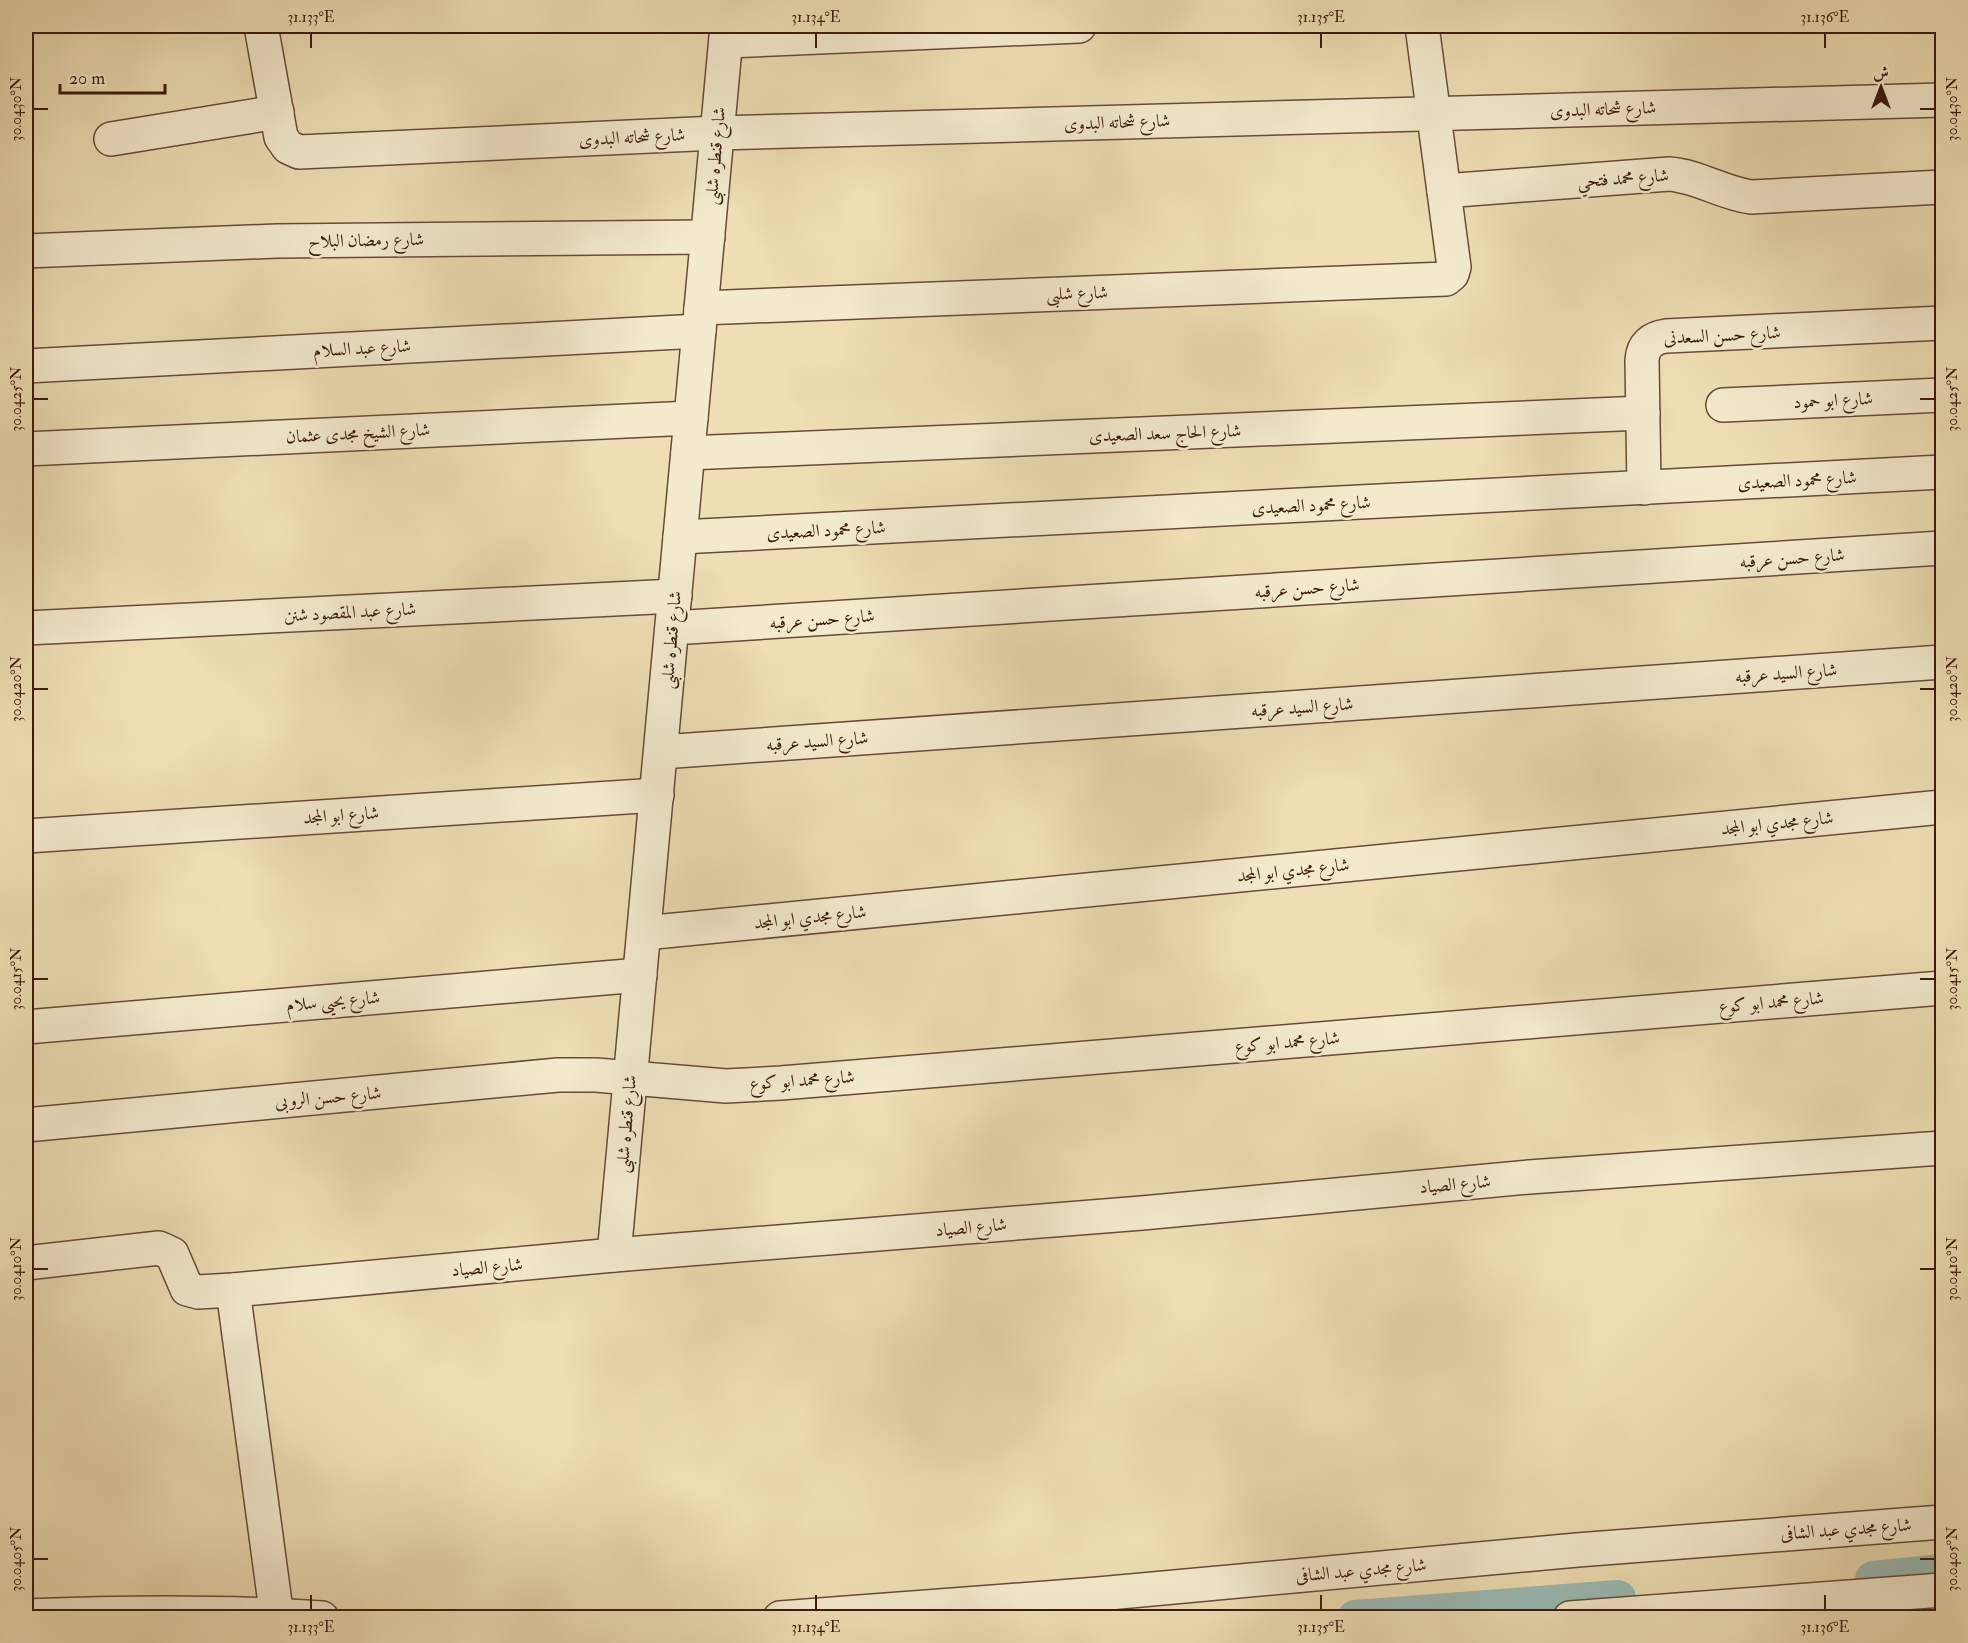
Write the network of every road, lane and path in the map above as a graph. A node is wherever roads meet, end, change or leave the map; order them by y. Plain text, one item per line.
1 (261, 26) edge
2 (1079, 26) edge
3 (1422, 26) edge
4 (726, 33) edge
5 (1942, 100) edge
6 (277, 112) junction
7 (1433, 114) junction
8 (717, 133) junction
9 (111, 139) dead end
10 (1942, 187) edge
11 (1444, 191) junction
12 (708, 237) junction
13 (26, 251) edge
14 (700, 320) junction
15 (1942, 323) edge
16 (26, 366) edge
17 (1942, 395) edge
18 (1723, 405) dead end
19 (1643, 413) junction
20 (691, 417) junction
21 (26, 449) edge
22 (688, 453) junction
23 (1942, 472) edge
24 (1644, 488) junction
25 (680, 537) junction
26 (1942, 548) edge
27 (675, 596) junction
28 (26, 628) edge
29 (672, 628) junction
30 (1942, 662) edge
31 (661, 752) junction
32 (657, 795) junction
33 (1942, 807) edge
34 (26, 836) edge
35 (644, 933) junction
36 (640, 975) junction
37 (1942, 988) edge
38 (26, 1027) edge
39 (631, 1078) junction
40 (26, 1125) edge
41 (1942, 1148) edge
42 (614, 1255) junction
43 (26, 1263) edge
44 (233, 1290) junction
45 (1942, 1522) edge
46 (1942, 1590) edge
47 (26, 1616) edge
48 (276, 1616) edge
49 (322, 1617) edge
50 (780, 1617) edge
51 (1570, 1617) edge

1 - 6 street
2 - 4 street
3 - 7 street
4 - 8 street, شارع قنطره شلبى
5 - 7 street, شارع شحاته البدوى
6 - 8 street, شارع شحاته البدوى
6 - 9 street
7 - 8 street, شارع شحاته البدوى
7 - 11 street
8 - 12 street, شارع قنطره شلبى
10 - 11 street, شارع محمد فتحي
11 - 14 street, شارع شلبى
12 - 13 street, شارع رمضان البلاح
12 - 14 street, شارع قنطره شلبى
14 - 16 street, شارع عبد السلام
14 - 20 street, شارع قنطره شلبى
15 - 19 street, شارع حسن السعدنى
17 - 18 street, شارع ابو حمود
19 - 22 street, شارع الحاج سعد الصعيدى
19 - 24 street, شارع حسن السعدنى
20 - 21 street, شارع الشيخ مجدى عثمان
20 - 22 street, شارع قنطره شلبى
22 - 25 street, شارع قنطره شلبى
23 - 24 street, شارع محمود الصعيدى
24 - 25 street, شارع محمود الصعيدى
25 - 27 street, شارع قنطره شلبى
26 - 29 street, شارع حسن عرقبه
27 - 28 street, شارع عبد المقصود شنن
27 - 29 street, شارع قنطره شلبى
29 - 31 street, شارع قنطره شلبى
30 - 31 street, شارع السيد عرقبه
31 - 32 street, شارع قنطره شلبى
32 - 34 street, شارع ابو المجد
32 - 35 street, شارع قنطره شلبى
33 - 35 street, شارع مجدي ابو المجد
35 - 36 street, شارع قنطره شلبى
36 - 38 street, شارع يحيى سلام
36 - 39 street, شارع قنطره شلبى
37 - 39 street, شارع محمد ابو كوع
39 - 40 street, شارع حسن الروبى
39 - 42 street, شارع قنطره شلبى
41 - 42 street, شارع الصياد
42 - 44 street, شارع الصياد
43 - 44 street, شارع الصياد
44 - 48 street
45 - 50 street, شارع مجدي عبد الشافى
46 - 51 street
47 - 48 street
48 - 49 street

